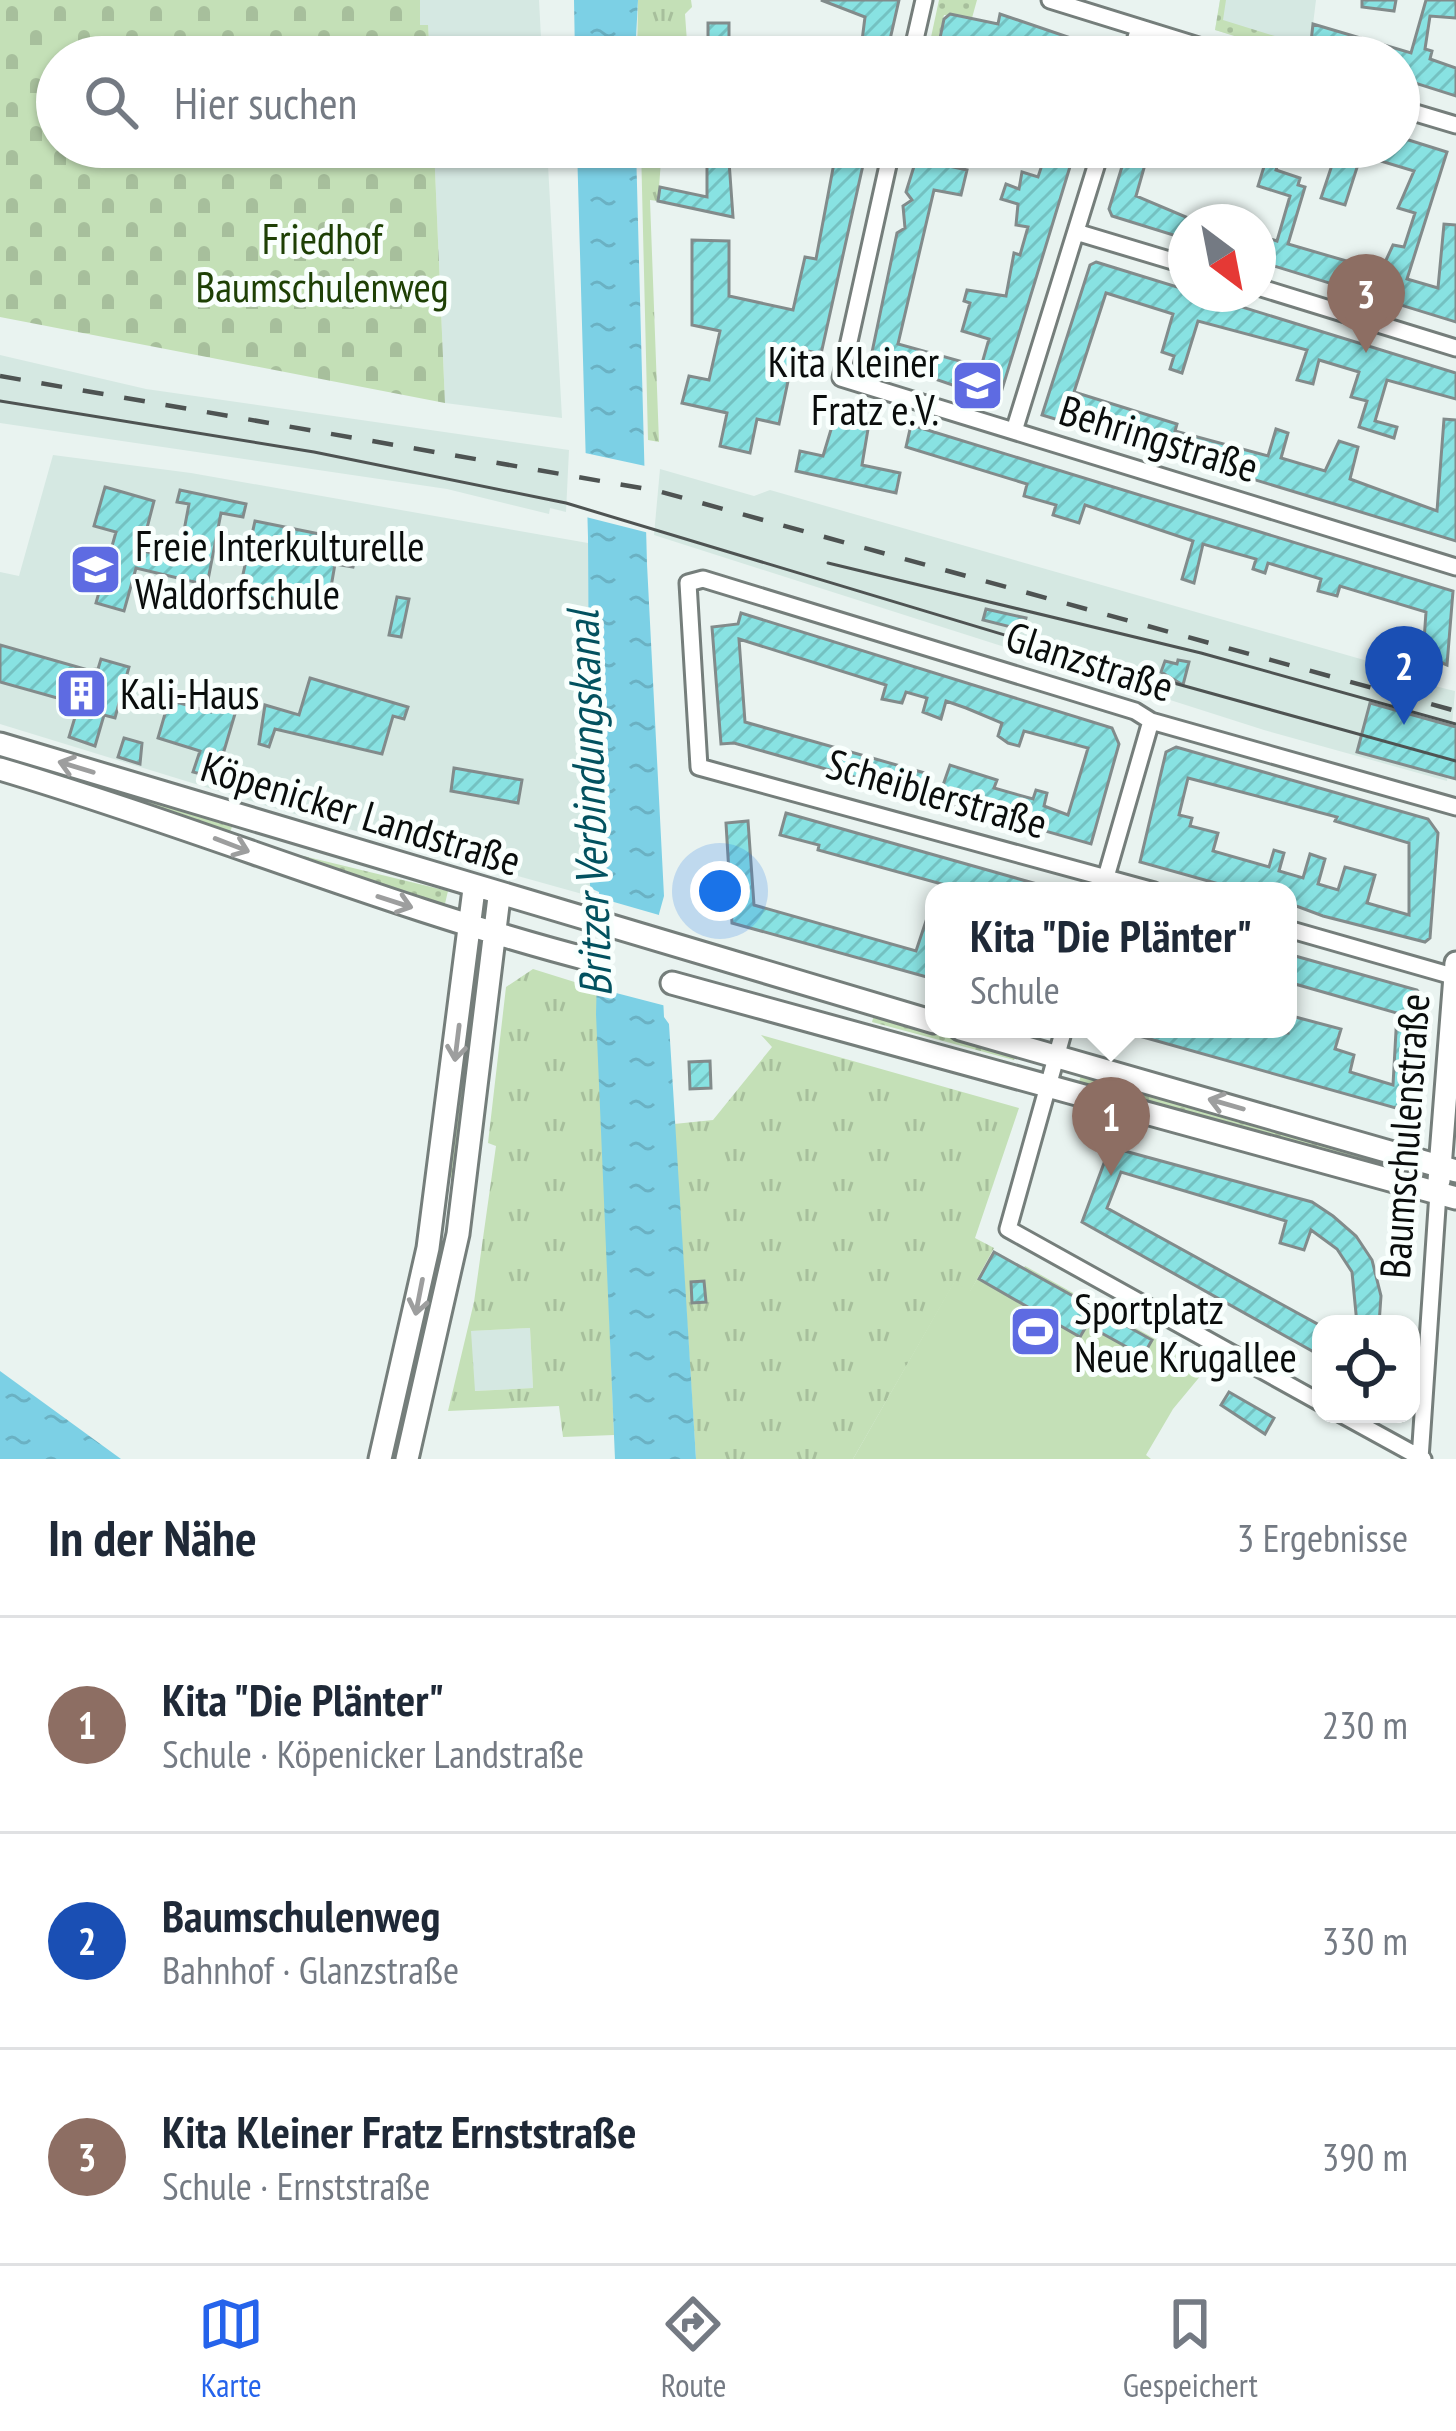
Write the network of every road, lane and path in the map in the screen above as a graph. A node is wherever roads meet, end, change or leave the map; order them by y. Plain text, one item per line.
1 (924, 0) edge
2 (1050, 0) edge
3 (1121, 3) edge
4 (1116, 20) junction
5 (1139, 28) junction
6 (916, 36) edge
7 (1137, 36) edge
8 (1165, 36) edge
9 (1420, 114) edge
10 (1456, 125) edge
11 (887, 168) edge
12 (1096, 168) edge
13 (1076, 232) junction
14 (1168, 260) edge
15 (1276, 293) edge
16 (1456, 348) edge
17 (1014, 431) junction
18 (1456, 567) edge
19 (1151, 721) junction
20 (0, 744) edge
21 (699, 767) joint
22 (0, 769) edge
23 (1456, 807) edge
24 (1097, 882) edge
25 (1105, 882) edge
26 (474, 889) junction
27 (499, 896) junction
28 (471, 927) junction
29 (1297, 932) edge
30 (495, 933) junction
31 (591, 960) dead end
32 (1456, 963) edge
33 (754, 969) junction
34 (1456, 977) edge
35 (672, 983) dead end
36 (780, 1014) junction
37 (925, 1019) edge
38 (991, 1038) edge
39 (1061, 1038) edge
40 (1056, 1057) junction
41 (1048, 1086) junction
42 (1448, 1169) edge
43 (1447, 1196) edge
44 (1312, 1398) edge
45 (1357, 1423) edge
46 (1421, 1458) edge
47 (380, 1459) edge
48 (407, 1459) edge

1 - 6 street
2 - 4 street
3 - 4 street
4 - 5 street
5 - 7 street
5 - 8 street
9 - 10 street
11 - 17 street, Behringstraße
12 - 13 street
13 - 14 street
13 - 17 street
15 - 16 street
17 - 18 street, Behringstraße
19 - 21 street, Glanzstraße
19 - 23 street, Glanzstraße
19 - 25 street
26 -> 20 main road, Köpenicker Landstraße
21 - 24 street, Scheiblerstraße
22 -> 28 main road, Köpenicker Landstraße
26 - 27 main road, Köpenicker Landstraße
26 - 28 main road
27 - 30 main road
27 - 33 main road, Köpenicker Landstraße
28 - 30 main road, Köpenicker Landstraße
28 -> 47 main road
29 - 34 street
30 - 31 main road, Köpenicker Landstraße
30 - 48 main road
32 - 34 main road, Baumschulenstraße
33 - 36 main road
33 - 37 main road, Köpenicker Landstraße
34 - 42 main road, Baumschulenstraße
35 - 36 main road
36 - 41 main road
38 - 40 main road
39 - 40 street
40 - 41 street
42 -> 40 main road
41 - 43 main road
41 - 44 street
42 - 43 main road, Baumschulenstraße
43 - 46 street, Baumschulenstraße
45 - 46 street

